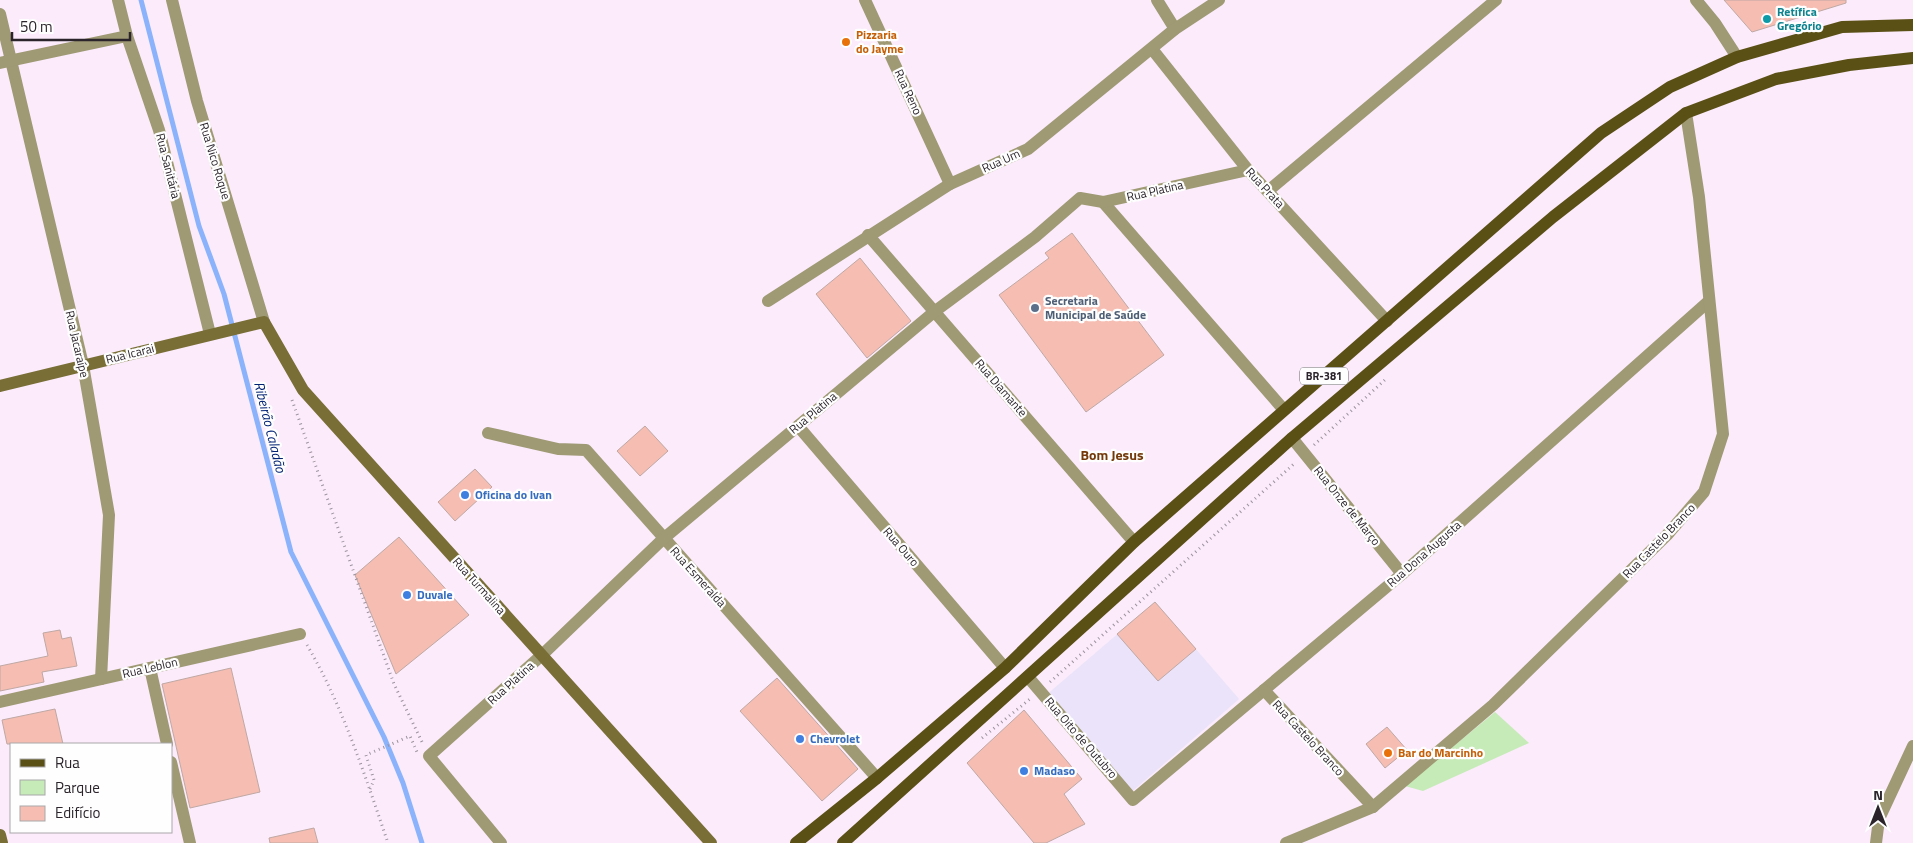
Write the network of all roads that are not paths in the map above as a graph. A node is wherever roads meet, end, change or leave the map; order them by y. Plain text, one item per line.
1 (118, 0) edge
2 (172, 0) edge
3 (865, 0) edge
4 (1157, 0) edge
5 (1219, 0) edge
6 (1496, 0) edge
7 (1696, 0) edge
8 (0, 14) edge
9 (1913, 25) edge
10 (1176, 29) junction
11 (127, 36) junction
12 (1152, 49) junction
13 (1737, 57) junction
14 (1913, 58) edge
15 (5, 62) edge
16 (1686, 113) junction
17 (1248, 170) junction
18 (950, 184) junction
19 (1268, 191) junction
20 (1103, 202) junction
21 (868, 234) junction
22 (768, 300) dead end
23 (1708, 301) junction
24 (934, 312) junction
25 (1387, 320) junction
26 (262, 322) junction
27 (215, 333) junction
28 (83, 366) junction
29 (0, 386) edge
30 (1284, 410) junction
31 (798, 426) junction
32 (488, 433) dead end
33 (1292, 438) junction
34 (663, 539) junction
35 (1134, 542) junction
36 (1402, 574) junction
37 (300, 634) road end
38 (542, 655) junction
39 (150, 668) junction
40 (1005, 668) junction
41 (1028, 677) junction
42 (101, 679) junction
43 (1264, 690) junction
44 (0, 702) edge
45 (167, 743) edge
46 (1913, 746) edge
47 (172, 766) edge
48 (877, 778) junction
49 (1133, 800) joint
50 (1373, 807) junction
51 (0, 835) edge
52 (2, 843) edge
53 (190, 843) edge
54 (501, 843) edge
55 (711, 843) edge
56 (796, 843) edge
57 (843, 843) edge
58 (1286, 843) edge
59 (1876, 843) edge

1 - 11 street, Rua Sanitária
2 - 26 street, Rua Nico Roque
3 - 18 street, Rua Reno
4 - 10 street
5 - 10 street, Rua Um
6 - 19 street
7 - 13 street
8 - 15 street, Rua Jacaraípe
9 - 13 main road, BR-381
10 - 12 street, Rua Um
11 - 15 street
11 - 27 street, Rua Sanitária
12 - 17 street, Rua Prata
12 - 18 street, Rua Um
13 - 25 main road, BR-381
14 - 16 main road, BR-381
15 - 28 street, Rua Jacaraípe
16 - 23 street, Rua Castelo Branco
16 - 33 main road, BR-381
17 - 19 street, Rua Prata
17 - 20 street, Rua Platina
18 - 21 street, Rua Um
19 - 25 street, Rua Prata
20 - 24 street, Rua Platina
20 - 30 street
21 - 22 street, Rua Um
21 - 24 street, Rua Diamante
23 - 36 street, Rua Dona Augusta
23 - 50 street, Rua Castelo Branco
24 - 31 street, Rua Platina
24 - 35 street, Rua Diamante
25 - 30 main road, BR-381
26 - 27 main road, Rua Icarai
26 - 38 main road, Rua Turmalina
27 - 28 main road, Rua Icarai
28 - 29 main road, Rua Icarai
28 - 42 street, Rua Jacaraípe
30 - 35 main road, BR-381
31 - 34 street, Rua Platina
31 - 40 street, Rua Ouro
32 - 34 street, Rua Esmeralda
33 - 36 street, Rua Onze de Março
33 - 41 main road, BR-381
34 - 38 street, Rua Platina
34 - 48 street, Rua Esmeralda
35 - 40 main road, BR-381
36 - 43 street, Rua Dona Augusta
37 - 39 street, Rua Leblon
38 - 54 street, Rua Platina
38 - 55 main road, Rua Turmalina
39 - 42 street, Rua Leblon
39 - 45 street
40 - 48 main road, BR-381
41 - 49 street, Rua Oito de Outubro
41 - 57 main road, BR-381
42 - 44 street, Rua Leblon
43 - 49 street, Rua Dona Augusta
43 - 50 street, Rua Castelo Branco
46 - 59 street
47 - 53 street
48 - 56 main road, BR-381
50 - 58 street, Rua Castelo Branco
51 - 52 main road

